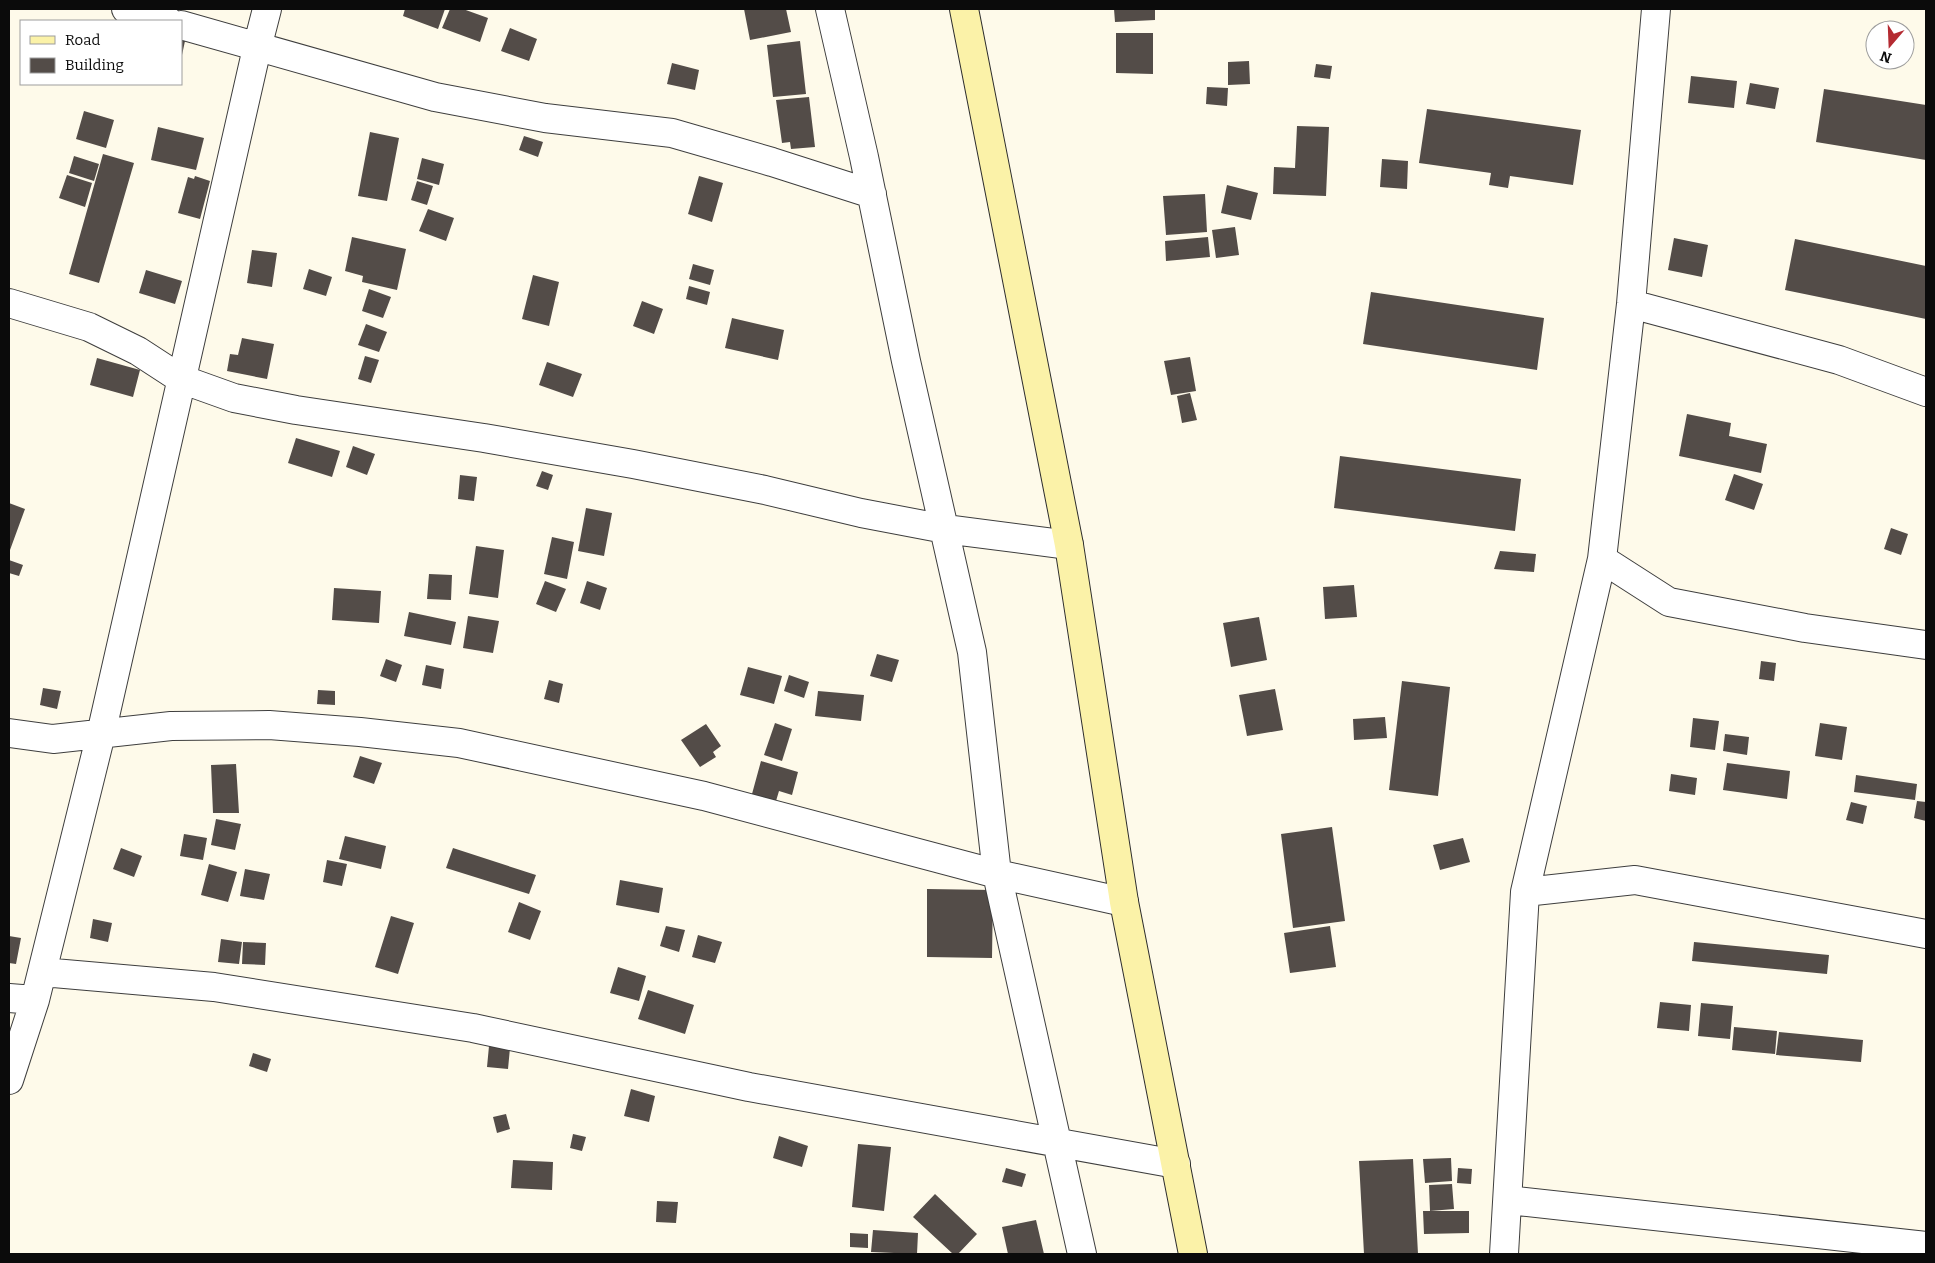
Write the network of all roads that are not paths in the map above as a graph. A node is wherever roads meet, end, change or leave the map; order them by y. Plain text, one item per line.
1 (126, 9) edge
2 (830, 9) edge
3 (964, 9) edge
4 (1656, 9) edge
5 (164, 20) edge
6 (265, 22) edge
7 (182, 25) edge
8 (872, 194) junction
9 (9, 303) edge
10 (1631, 304) junction
11 (181, 379) junction
12 (1926, 392) edge
13 (945, 529) junction
14 (1069, 545) junction
15 (1602, 559) junction
16 (1926, 645) edge
17 (9, 733) edge
18 (101, 734) junction
19 (997, 874) junction
20 (1525, 892) junction
21 (1124, 902) junction
22 (1926, 934) edge
23 (42, 972) junction
24 (22, 999) edge
25 (9, 1080) edge
26 (1058, 1144) junction
27 (1176, 1164) junction
28 (1508, 1200) junction
29 (1926, 1246) edge
30 (1082, 1254) edge
31 (1193, 1254) edge
32 (1504, 1254) edge

1 - 5 street
2 - 8 street
3 - 14 main road
4 - 10 street
6 - 7 street
6 - 8 street
6 - 11 street
8 - 13 street
9 - 11 street
10 - 12 street
10 - 15 street
11 - 13 street
11 - 18 street
13 - 14 street
13 - 19 street
14 - 21 main road
15 - 16 street
15 - 20 street
17 - 18 street
18 - 19 street
18 - 23 street
19 - 21 street
19 - 26 street
20 - 22 street
20 - 28 street
21 - 27 main road
23 - 24 street
23 - 26 street
24 - 25 street
26 - 27 street
26 - 30 street
27 - 31 main road
28 - 29 street
28 - 32 street

